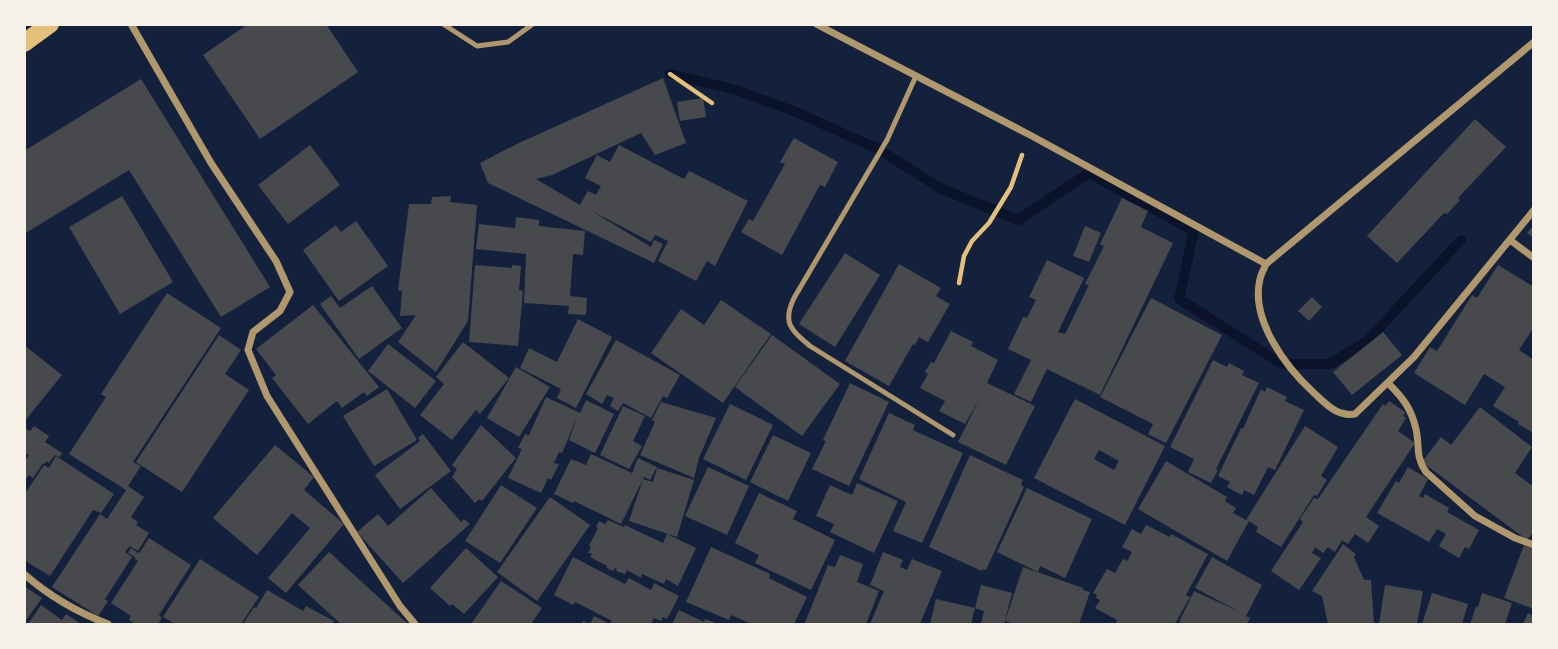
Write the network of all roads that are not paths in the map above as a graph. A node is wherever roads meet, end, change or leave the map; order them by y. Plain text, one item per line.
1 (50, 24) edge
2 (131, 24) edge
3 (443, 24) edge
4 (533, 24) edge
5 (816, 24) edge
6 (1534, 42) edge
7 (24, 43) edge
8 (916, 76) junction
9 (1534, 211) edge
10 (1510, 240) junction
11 (1534, 258) edge
12 (1266, 264) junction
13 (1388, 383) junction
14 (953, 435) dead end
15 (1534, 545) edge
16 (24, 574) edge
17 (108, 625) edge
18 (415, 625) edge

1 - 7 main road
2 - 18 street
3 - 4 lane
5 - 8 street
6 - 12 street
8 - 12 street
8 - 14 lane
9 - 10 street
10 - 11 street
10 - 13 street
12 - 13 street
13 - 15 street
16 - 17 street

